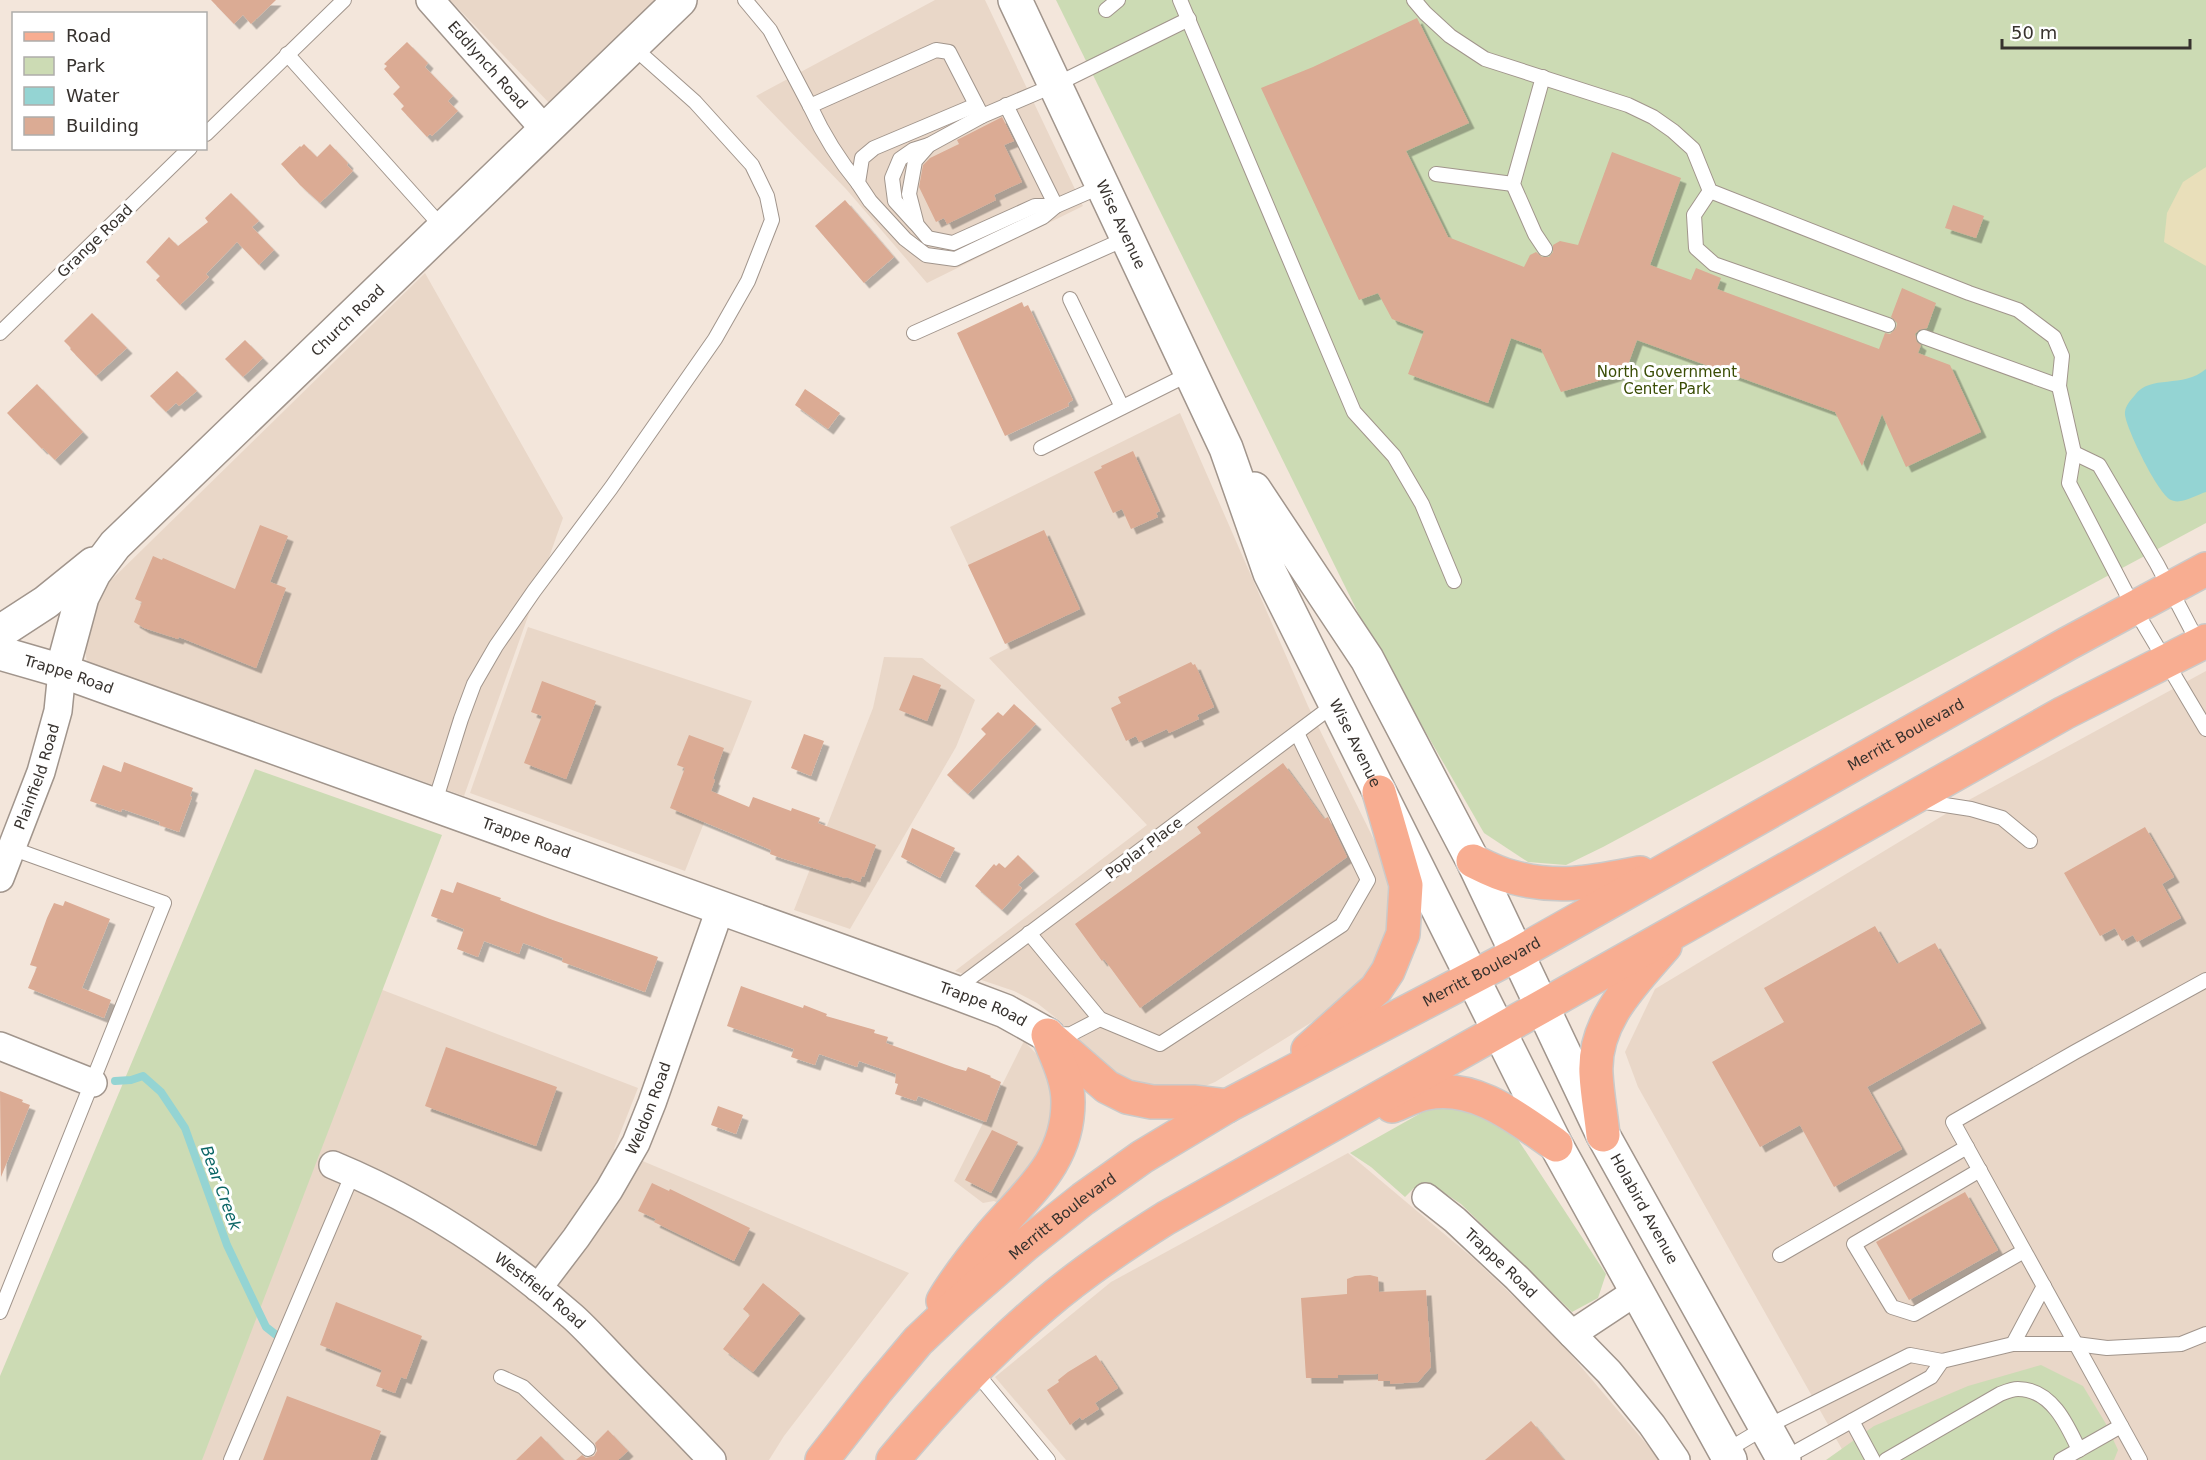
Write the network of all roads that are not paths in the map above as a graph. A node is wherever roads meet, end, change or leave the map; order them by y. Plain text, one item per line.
1 (344, 0) edge
2 (430, 0) edge
3 (680, 0) edge
4 (744, 0) edge
5 (1015, 0) edge
6 (1118, 0) edge
7 (1180, 0) edge
8 (1414, 0) edge
9 (1106, 10) dead end
10 (1189, 19) junction
11 (632, 46) junction
12 (288, 54) junction
13 (1543, 77) junction
14 (1055, 84) junction
15 (1006, 105) junction
16 (810, 106) junction
17 (979, 111) junction
18 (545, 129) junction
19 (207, 133) edge
20 (929, 145) junction
21 (188, 150) edge
22 (1436, 174) dead end
23 (858, 183) junction
24 (1513, 184) junction
25 (1102, 186) junction
26 (1710, 191) junction
27 (1056, 206) junction
28 (917, 225) junction
29 (443, 228) junction
30 (1127, 238) junction
31 (1545, 249) dead end
32 (1070, 299) dead end
33 (1888, 325) dead end
34 (0, 333) edge
35 (914, 333) dead end
36 (1924, 337) dead end
37 (1191, 373) junction
38 (2059, 386) junction
39 (1122, 408) junction
40 (1041, 448) dead end
41 (1226, 448) junction
42 (2074, 453) junction
43 (115, 545) junction
44 (2206, 569) edge
45 (1454, 581) dead end
46 (2170, 589) junction
47 (2134, 608) junction
48 (0, 632) edge
49 (2204, 647) edge
50 (0, 653) edge
51 (2166, 663) junction
52 (63, 671) junction
53 (1335, 704) junction
54 (2206, 729) edge
55 (1297, 733) junction
56 (1379, 792) junction
57 (1911, 799) junction
58 (434, 805) junction
59 (2030, 841) dead end
60 (6, 847) edge
61 (1473, 861) junction
62 (1668, 867) junction
63 (0, 878) edge
64 (720, 909) junction
65 (1678, 929) junction
66 (1029, 933) junction
67 (1517, 954) junction
68 (1472, 978) junction
69 (2206, 980) edge
70 (952, 991) junction
71 (1542, 1006) junction
72 (1100, 1019) junction
73 (1498, 1030) junction
74 (1048, 1035) junction
75 (0, 1046) edge
76 (1272, 1082) junction
77 (93, 1083) junction
78 (1227, 1106) junction
79 (1603, 1135) junction
80 (1296, 1144) junction
81 (1556, 1145) junction
82 (1967, 1147) junction
83 (343, 1169) joint
84 (1980, 1170) junction
85 (1426, 1197) dead end
86 (2024, 1251) junction
87 (1780, 1255) dead end
88 (2044, 1286) junction
89 (538, 1288) junction
90 (1637, 1292) junction
91 (0, 1312) edge
92 (1572, 1334) junction
93 (2206, 1334) edge
94 (918, 1341) junction
95 (2013, 1344) junction
96 (2076, 1344) junction
97 (1942, 1361) junction
98 (974, 1370) junction
99 (501, 1377) dead end
100 (1851, 1421) junction
101 (2121, 1426) junction
102 (1766, 1428) junction
103 (588, 1449) dead end
104 (2079, 1450) junction
105 (1723, 1457) edge
106 (231, 1460) edge
107 (712, 1460) edge
108 (822, 1460) edge
109 (848, 1460) edge
110 (893, 1460) edge
111 (1048, 1460) edge
112 (1676, 1460) edge
113 (1783, 1460) edge
114 (1874, 1460) edge
115 (1886, 1460) edge
116 (2061, 1460) edge
117 (2140, 1460) edge

1 - 12 lane
2 - 18 street, Eddlynch Road
3 - 11 main road, Church Road
4 - 16 lane
5 - 14 main road, Wise Avenue
6 - 9 lane
7 - 10 lane
8 - 13 lane
10 - 14 lane
10 - 45 lane
11 - 18 main road, Church Road
11 - 58 lane
12 - 19 lane
12 - 29 lane
13 - 24 lane
13 - 26 lane
14 - 15 lane
14 - 25 main road, Wise Avenue
15 - 17 lane
15 - 27 lane
16 - 17 lane
16 - 23 lane
17 - 20 lane
17 - 23 lane
18 - 29 main road, Church Road
20 - 28 lane
20 - 28 lane
21 - 34 lane, Grange Road
22 - 24 lane
23 - 27 lane
24 - 31 lane
25 - 27 lane
25 - 30 main road, Wise Avenue
26 - 33 lane
26 - 38 lane
27 - 28 lane
29 - 43 main road, Church Road
30 - 35 lane
30 - 37 main road, Wise Avenue
32 - 39 lane
36 - 38 lane
37 - 39 lane
37 - 41 main road, Wise Avenue
38 - 42 lane
39 - 40 lane
41 - 53 main road, Wise Avenue
41 - 61 main road, Wise Avenue
42 - 46 lane
42 - 47 lane
43 - 48 main road
43 - 52 main road, Church Road
44 - 46 main road, Merritt Boulevard
46 - 47 main road, Merritt Boulevard
46 - 49 lane
47 - 51 lane
47 - 62 main road, Merritt Boulevard
49 - 51 main road
50 - 52 main road, Trappe Road
51 - 54 lane
51 - 57 main road
52 - 58 main road, Trappe Road
52 - 60 street, Plainfield Road
53 - 55 lane, Poplar Place
53 - 56 main road, Wise Avenue
55 - 66 lane, Poplar Place
55 - 72 lane
56 - 68 main road, Wise Avenue
56 - 76 main road
57 - 59 lane
57 - 65 main road
58 - 64 main road, Trappe Road
60 - 63 street, Plainfield Road
60 - 77 lane
61 - 62 main road
61 - 67 main road, Wise Avenue
62 - 67 main road, Merritt Boulevard
64 - 70 main road, Trappe Road
64 - 89 street, Weldon Road
65 - 71 main road
65 - 79 main road
66 - 70 lane, Poplar Place
66 - 72 lane
67 - 68 main road, Merritt Boulevard
67 - 71 main road, Holabird Avenue
68 - 73 main road, Wise Avenue
68 - 76 main road, Merritt Boulevard
69 - 82 lane
70 - 74 main road, Trappe Road
71 - 73 main road
71 - 79 main road, Holabird Avenue
72 - 74 lane
73 - 80 main road
73 - 81 main road
74 - 78 main road
74 - 94 main road
75 - 77 street
76 - 78 main road, Merritt Boulevard
77 - 91 lane
78 - 94 main road, Merritt Boulevard
79 - 102 main road, Holabird Avenue
80 - 81 main road
80 - 98 main road
81 - 90 main road
82 - 84 lane
82 - 87 lane
83 - 89 street, Westfield Road
83 - 106 lane
84 - 86 lane
84 - 86 lane
85 - 92 street, Trappe Road
86 - 88 lane
88 - 95 lane
88 - 96 lane
89 - 107 street, Westfield Road
90 - 92 street
90 - 105 main road
92 - 112 street, Trappe Road
93 - 96 lane
94 - 108 main road, Merritt Boulevard
94 - 109 main road
95 - 96 lane
95 - 97 lane
96 - 101 lane
97 - 100 lane
97 - 102 lane
98 - 110 main road
98 - 111 lane
99 - 103 lane
100 - 113 lane
100 - 114 lane
101 - 104 lane
101 - 117 lane
102 - 105 lane
102 - 113 main road, Holabird Avenue
104 - 115 lane
104 - 116 lane

